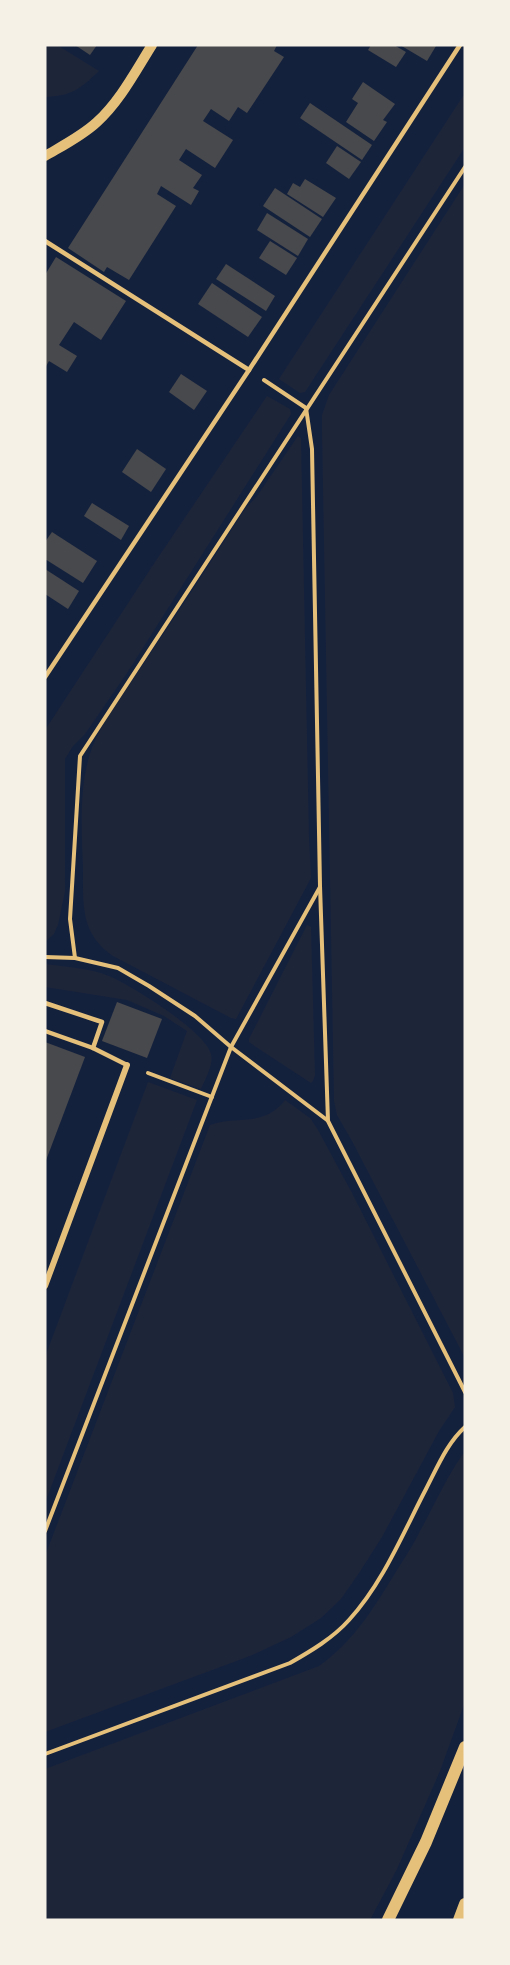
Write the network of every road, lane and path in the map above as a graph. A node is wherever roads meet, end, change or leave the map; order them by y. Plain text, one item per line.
1 (152, 45) edge
2 (460, 45) edge
3 (45, 156) edge
4 (465, 166) edge
5 (45, 241) edge
6 (249, 370) junction
7 (306, 408) junction
8 (45, 677) edge
9 (321, 886) junction
10 (45, 957) edge
11 (75, 958) junction
12 (45, 1003) edge
13 (45, 1031) edge
14 (231, 1047) junction
15 (93, 1048) junction
16 (127, 1065) junction
17 (212, 1097) junction
18 (328, 1121) junction
19 (45, 1286) edge
20 (465, 1392) edge
21 (465, 1427) edge
22 (45, 1531) edge
23 (465, 1747) edge
24 (45, 1754) edge
25 (465, 1904) edge
26 (388, 1920) edge
27 (459, 1920) edge

1 - 3 street
2 - 6 lane
4 - 7 path
5 - 6 lane
6 - 7 path
6 - 8 lane
7 - 9 path
7 - 11 path
9 - 14 path
9 - 18 path
10 - 11 path
11 - 14 path
12 - 15 lane
13 - 15 lane
14 - 17 path
14 - 18 path
15 - 16 lane
16 - 17 path
16 - 19 street
17 - 22 path
18 - 20 path
21 - 24 path
23 - 26 main road
25 - 27 main road

